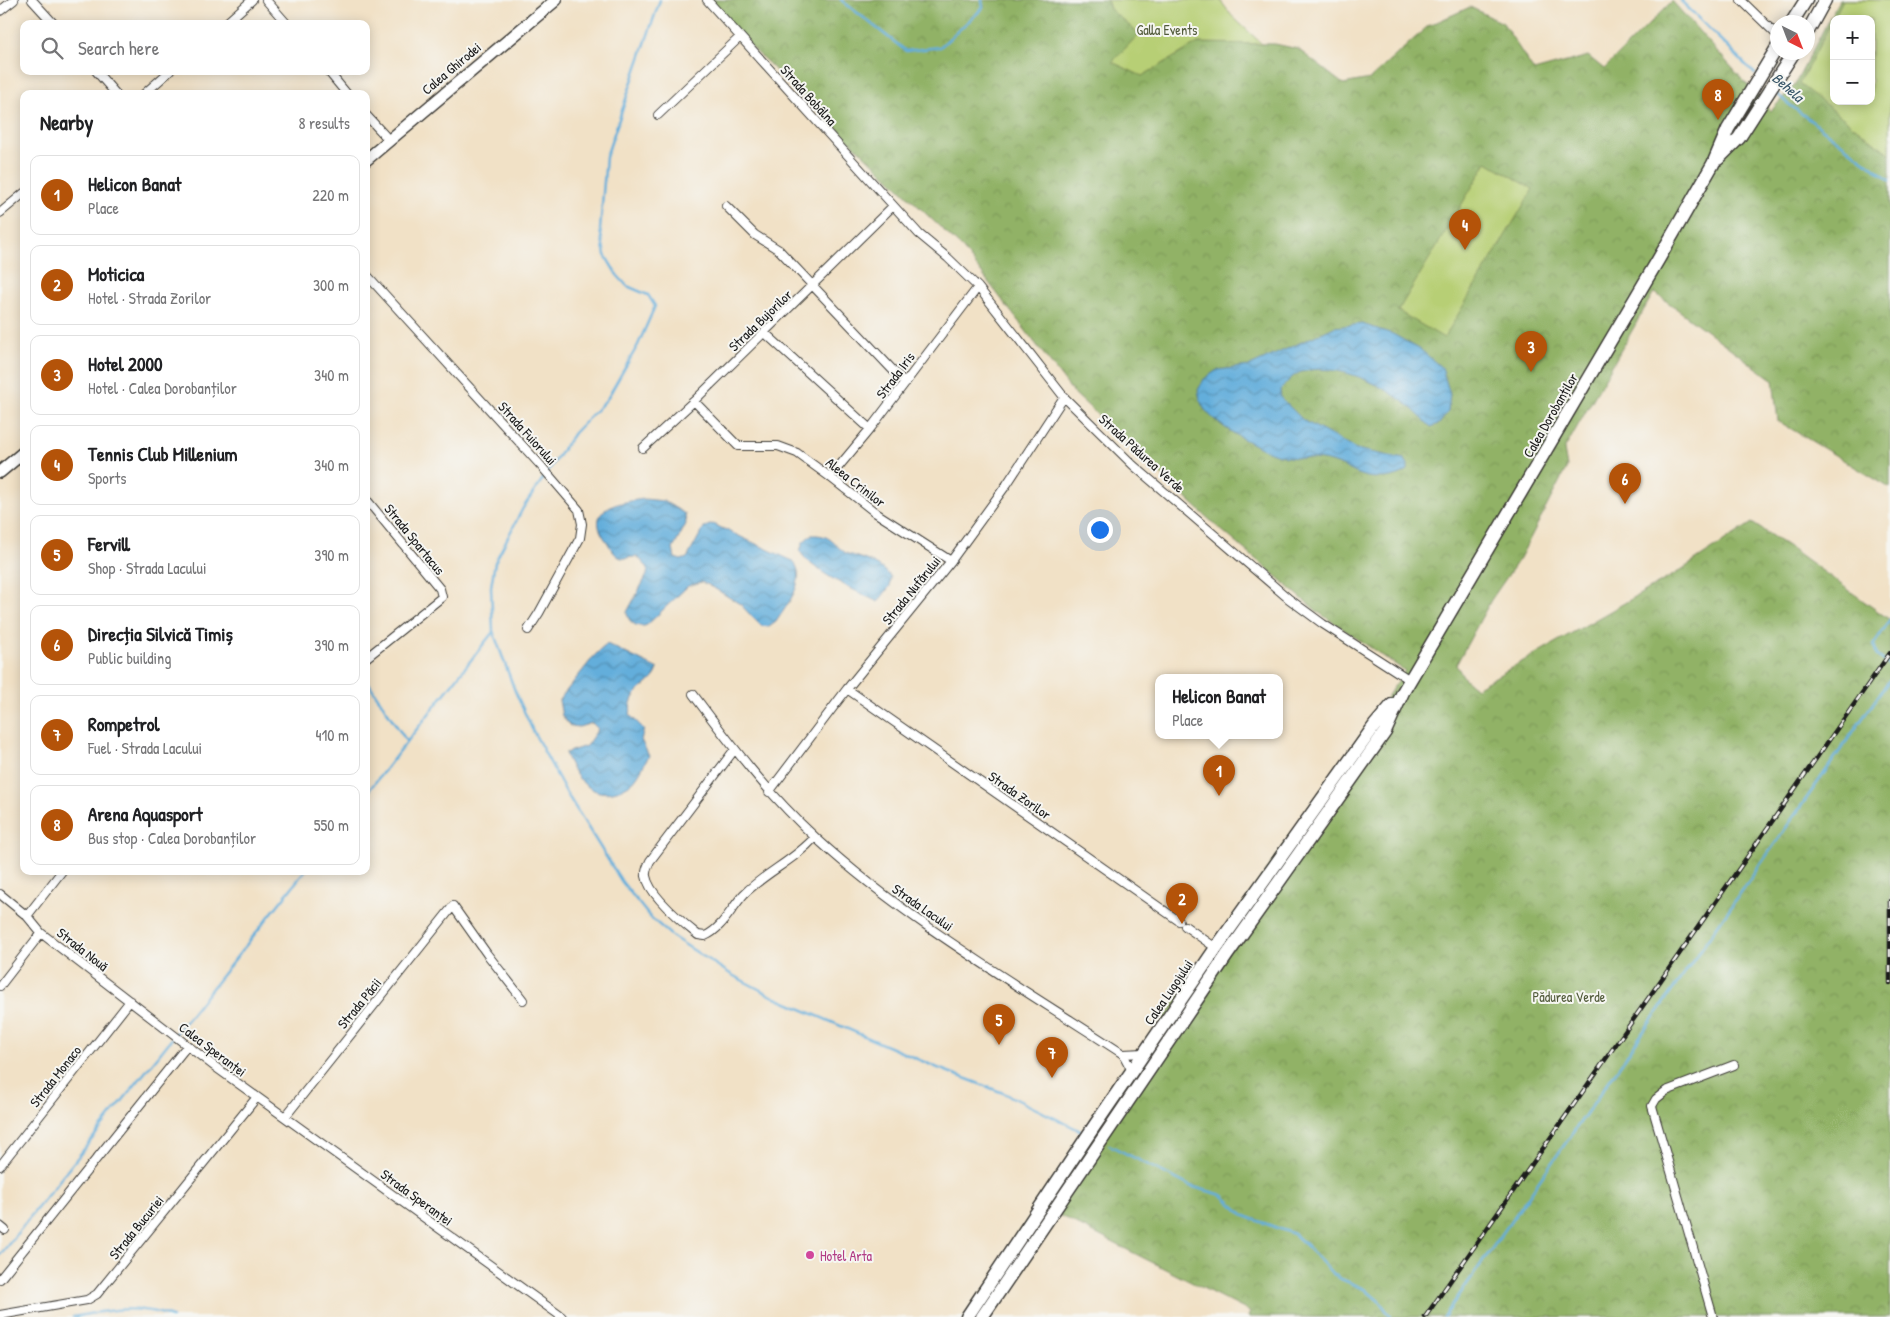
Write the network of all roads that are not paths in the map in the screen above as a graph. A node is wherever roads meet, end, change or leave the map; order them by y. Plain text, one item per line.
1 (14, 0) edge
2 (32, 0) edge
3 (252, 0) edge
4 (266, 0) edge
5 (556, 0) edge
6 (708, 0) edge
7 (1741, 0) edge
8 (1806, 0) edge
9 (1825, 0) edge
10 (0, 11) edge
11 (1796, 15) edge
12 (1815, 18) edge
13 (50, 20) edge
14 (230, 20) edge
15 (284, 20) edge
16 (1770, 28) edge
17 (740, 37) junction
18 (1770, 59) edge
19 (1789, 60) edge
20 (99, 75) edge
21 (165, 75) edge
22 (331, 75) edge
23 (113, 90) edge
24 (149, 90) edge
25 (344, 90) edge
26 (658, 115) dead end
27 (370, 119) edge
28 (389, 140) junction
29 (370, 157) edge
30 (1713, 164) junction
31 (20, 197) edge
32 (726, 206) dead end
33 (893, 206) junction
34 (0, 213) edge
35 (370, 278) edge
36 (813, 286) junction
37 (978, 287) junction
38 (765, 333) junction
39 (905, 384) junction
40 (1064, 398) junction
41 (694, 401) junction
42 (870, 429) junction
43 (642, 448) dead end
44 (20, 455) edge
45 (0, 472) edge
46 (830, 477) junction
47 (370, 504) edge
48 (951, 561) junction
49 (528, 630) dead end
50 (370, 655) edge
51 (1410, 680) junction
52 (847, 689) junction
53 (1403, 692) junction
54 (692, 694) dead end
55 (735, 749) junction
56 (769, 792) junction
57 (815, 837) junction
58 (59, 875) edge
59 (0, 894) edge
60 (27, 916) junction
61 (42, 933) junction
62 (1216, 948) junction
63 (0, 986) edge
64 (524, 1000) dead end
65 (130, 1001) junction
66 (155, 1021) joint
67 (187, 1046) junction
68 (1144, 1053) junction
69 (1123, 1054) junction
70 (1734, 1065) dead end
71 (1132, 1071) junction
72 (257, 1097) junction
73 (284, 1117) junction
74 (0, 1166) edge
75 (0, 1279) edge
76 (0, 1315) edge
77 (562, 1317) edge
78 (967, 1317) edge
79 (982, 1317) edge
80 (1713, 1317) edge

1 - 10 street
2 - 13 street
3 - 14 street
4 - 15 street
5 - 28 street, Calea Ghirodei
6 - 17 street, Strada Bobâlna
7 - 16 street
8 - 11 main road
9 - 12 main road
17 - 26 street
17 - 33 street, Strada Bobâlna
18 - 30 main road, Calea Dorobanților
19 - 30 main road, Calea Dorobanților
20 - 23 street
21 - 24 street
22 - 25 street
27 - 28 street
28 - 29 street, Calea Ghirodei
30 - 51 main road, Calea Dorobanților
31 - 34 street
32 - 36 street
33 - 36 street, Strada Bujorilor
33 - 37 street, Strada Pădurea Verde
35 - 49 street, Strada Fuiorului
36 - 38 street, Strada Bujorilor
36 - 39 street
37 - 39 street, Strada Iris
37 - 40 street, Strada Pădurea Verde
38 - 41 street, Strada Bujorilor
38 - 42 street
39 - 42 street, Strada Iris
40 - 48 street, Strada Nufărului
40 - 51 street, Strada Pădurea Verde
41 - 43 street, Strada Bujorilor
41 - 46 street, Aleea Crinilor
42 - 46 street, Strada Iris
44 - 45 street
46 - 48 street, Aleea Crinilor
47 - 50 street, Strada Spartacus
48 - 52 street, Strada Nufărului
51 - 53 main road, Calea Lugojului
52 - 56 street, Strada Nufărului
52 - 62 street, Strada Zorilor
53 - 62 main road, Calea Lugojului
53 - 79 main road, Calea Lugojului
54 - 55 street, Strada Lacului
55 - 56 street, Strada Lacului
55 - 57 street
56 - 57 street, Strada Lacului
57 - 69 street, Strada Lacului
58 - 60 street
59 - 60 street, Strada Nouă
60 - 61 street, Strada Nouă
61 - 63 street
61 - 65 street, Strada Nouă
62 - 68 main road, Calea Lugojului
64 - 73 street, Strada Păcii
65 - 66 street, Strada Nouă
65 - 74 street, Strada Monaco
66 - 67 street, Calea Speranței
67 - 72 street, Calea Speranței
67 - 75 street
68 - 69 street
68 - 71 main road, Calea Lugojului
69 - 71 street, Strada Lacului
70 - 80 street
71 - 78 main road, Calea Lugojului
72 - 73 street, Strada Speranței
72 - 76 street, Strada Bucuriei
73 - 77 street, Strada Speranței

